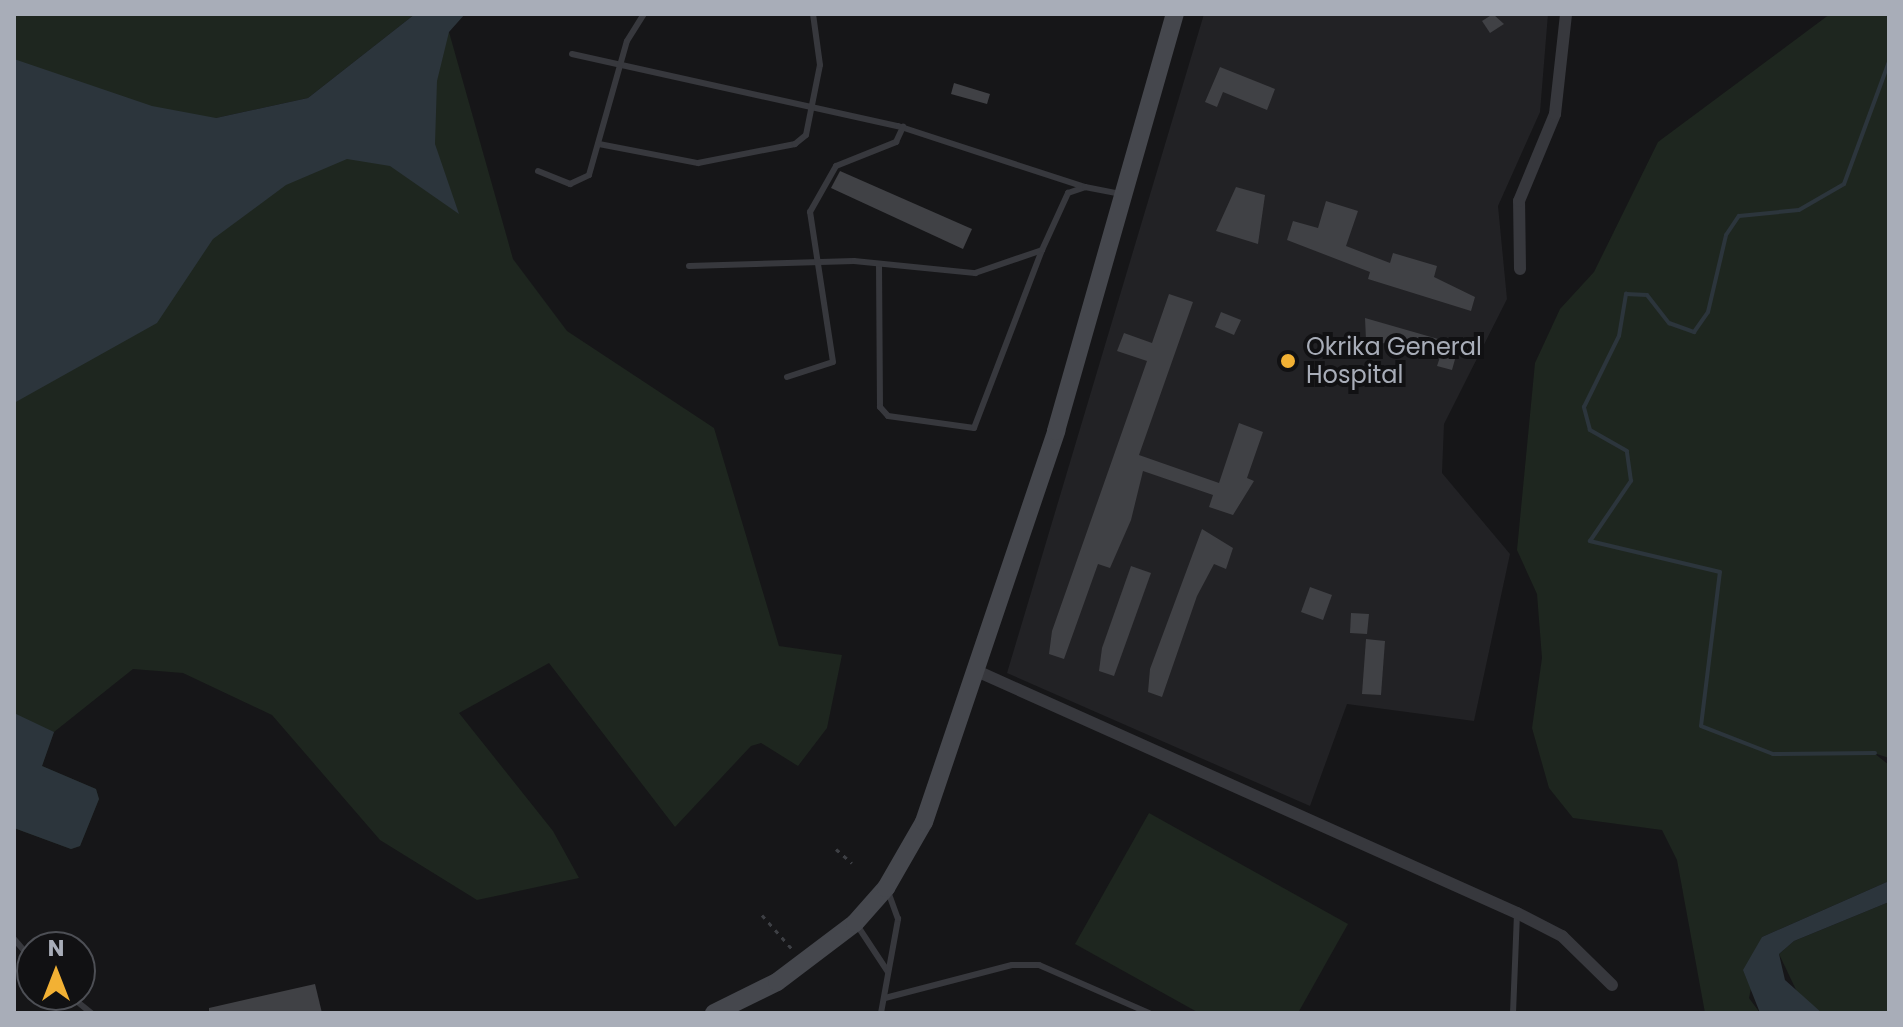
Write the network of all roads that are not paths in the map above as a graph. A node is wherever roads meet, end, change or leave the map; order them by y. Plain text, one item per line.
1 (644, 14) edge
2 (813, 14) edge
3 (1175, 14) edge
4 (1566, 14) edge
5 (572, 54) dead end
6 (620, 64) junction
7 (813, 106) junction
8 (903, 127) junction
9 (599, 144) junction
10 (538, 171) dead end
11 (1085, 187) junction
12 (1127, 196) junction
13 (1042, 250) junction
14 (815, 263) junction
15 (879, 264) junction
16 (689, 266) dead end
17 (1520, 269) dead end
18 (787, 377) dead end
19 (979, 672) junction
20 (886, 888) junction
21 (1517, 913) junction
22 (855, 923) junction
23 (888, 972) junction
24 (1612, 985) dead end
25 (885, 998) junction
26 (714, 1013) edge
27 (881, 1013) edge
28 (1149, 1013) edge
29 (1513, 1013) edge

1 - 6 lane
2 - 7 lane
3 - 12 street
4 - 17 street
5 - 6 lane
6 - 7 lane
6 - 9 lane
7 - 8 lane
7 - 9 lane
8 - 11 lane
8 - 14 lane
9 - 10 lane
11 - 12 lane
11 - 13 lane
12 - 19 street
13 - 15 lane
13 - 15 lane
14 - 15 lane
14 - 16 lane
14 - 18 lane
19 - 20 street
19 - 21 street
20 - 22 street
20 - 23 lane
21 - 24 street
21 - 29 lane
22 - 23 lane
22 - 26 street
23 - 25 lane
25 - 27 lane
25 - 28 lane

